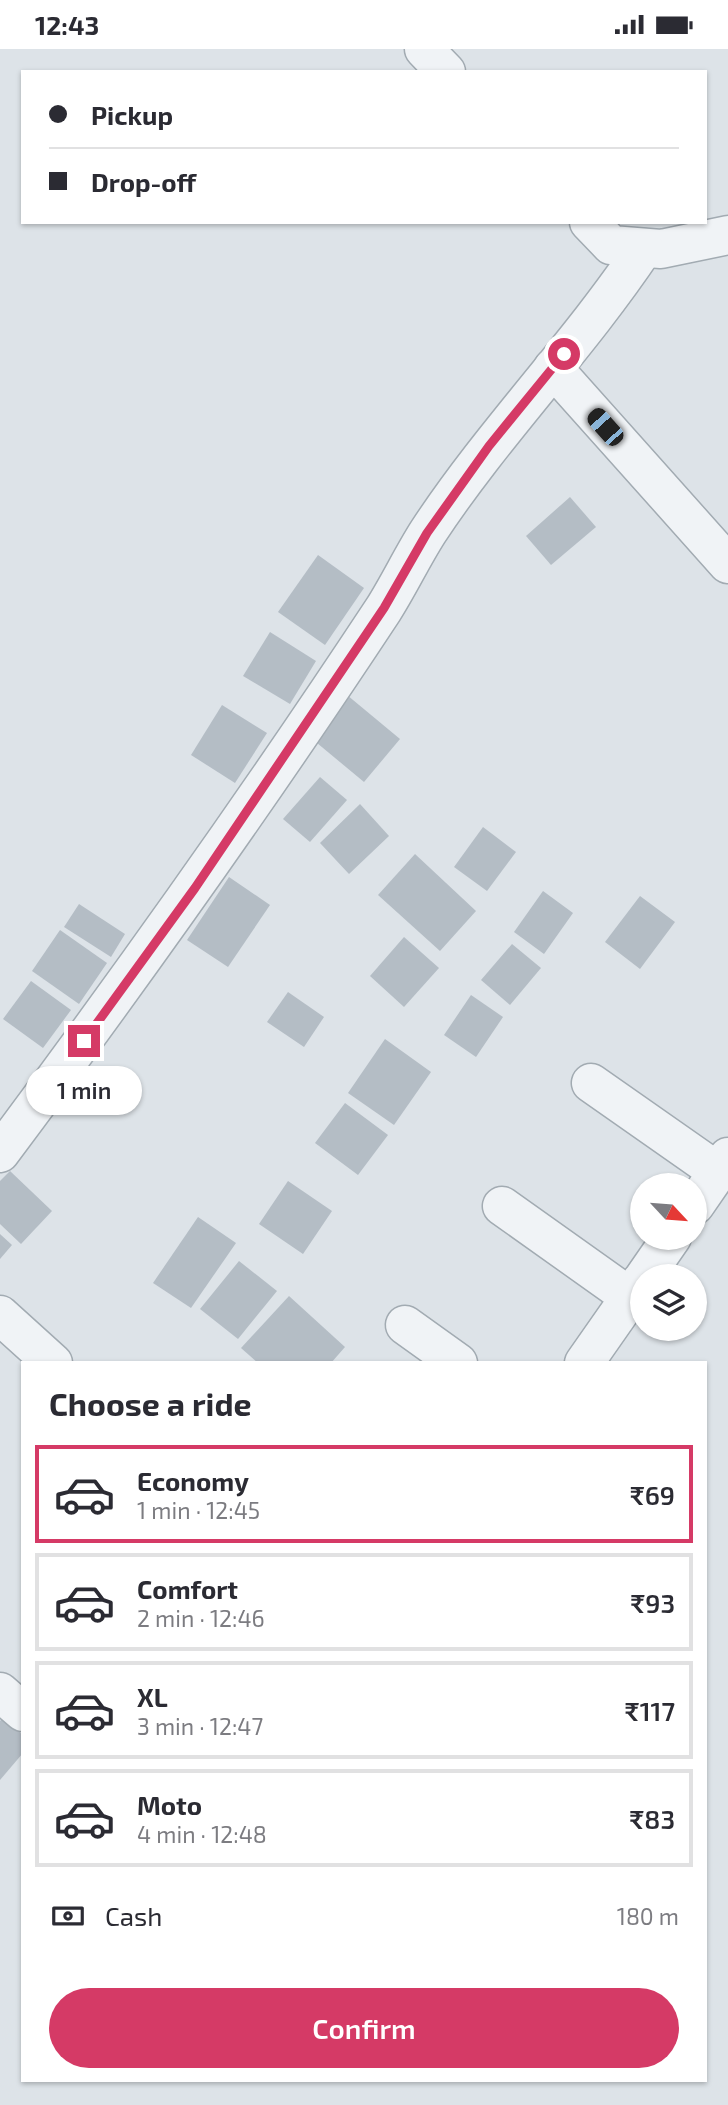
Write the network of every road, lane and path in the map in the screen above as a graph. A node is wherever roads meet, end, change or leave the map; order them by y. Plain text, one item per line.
1 (424, 49) edge
2 (444, 70) edge
3 (591, 224) edge
4 (728, 235) edge
5 (644, 248) junction
6 (553, 368) junction
7 (728, 564) edge
8 (590, 1083) dead end
9 (0, 1153) edge
10 (723, 1165) edge
11 (707, 1188) edge
12 (502, 1206) dead end
13 (630, 1279) edge
14 (630, 1297) edge
15 (0, 1315) edge
16 (405, 1325) dead end
17 (51, 1361) edge
18 (455, 1361) edge
19 (585, 1361) edge
20 (0, 1692) edge
21 (21, 1711) edge

1 - 2 street
3 - 5 street
4 - 5 street
5 - 6 street
6 - 7 street
6 - 9 street
8 - 10 street
10 - 11 street
12 - 13 street
14 - 19 street
15 - 17 street
16 - 18 street
20 - 21 street

